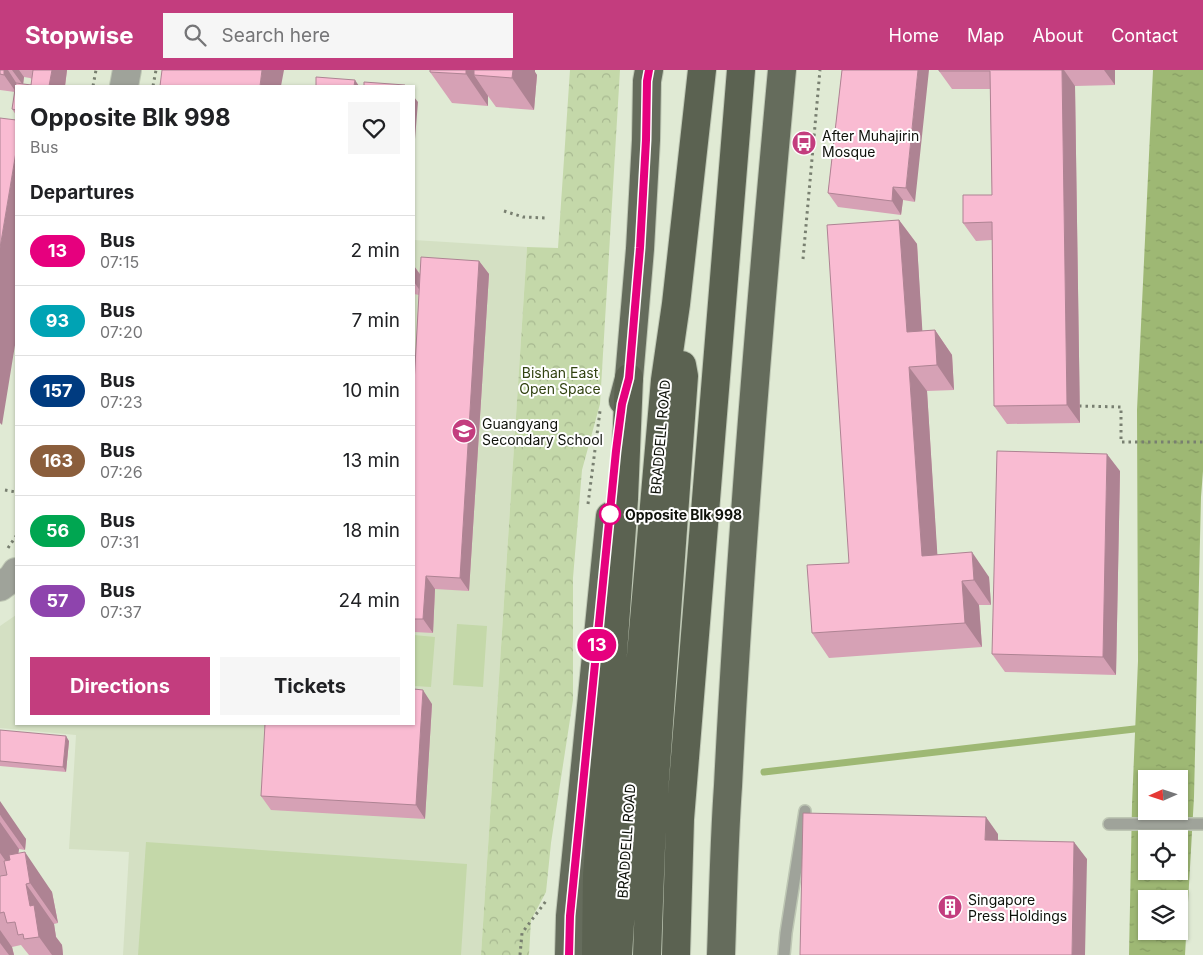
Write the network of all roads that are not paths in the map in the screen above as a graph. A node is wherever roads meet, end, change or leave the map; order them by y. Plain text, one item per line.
1 (127, 70) edge
2 (648, 70) edge
3 (702, 70) edge
4 (741, 70) edge
5 (782, 70) edge
6 (124, 85) edge
7 (673, 328) junction
8 (629, 378) junction
9 (15, 574) edge
10 (0, 587) edge
11 (805, 811) edge
12 (1109, 824) dead end
13 (1199, 824) edge
14 (569, 955) edge
15 (596, 955) edge
16 (618, 955) edge
17 (647, 955) edge
18 (676, 955) edge
19 (722, 955) edge
20 (784, 955) edge

1 - 6 street
2 - 8 main road
3 - 7 highway, BRADDELL ROAD
4 - 18 highway
5 - 19 main road
7 - 16 highway, BRADDELL ROAD
7 - 17 highway
8 - 14 main road
8 - 15 highway
9 - 10 street
11 - 20 lane
12 - 13 lane

